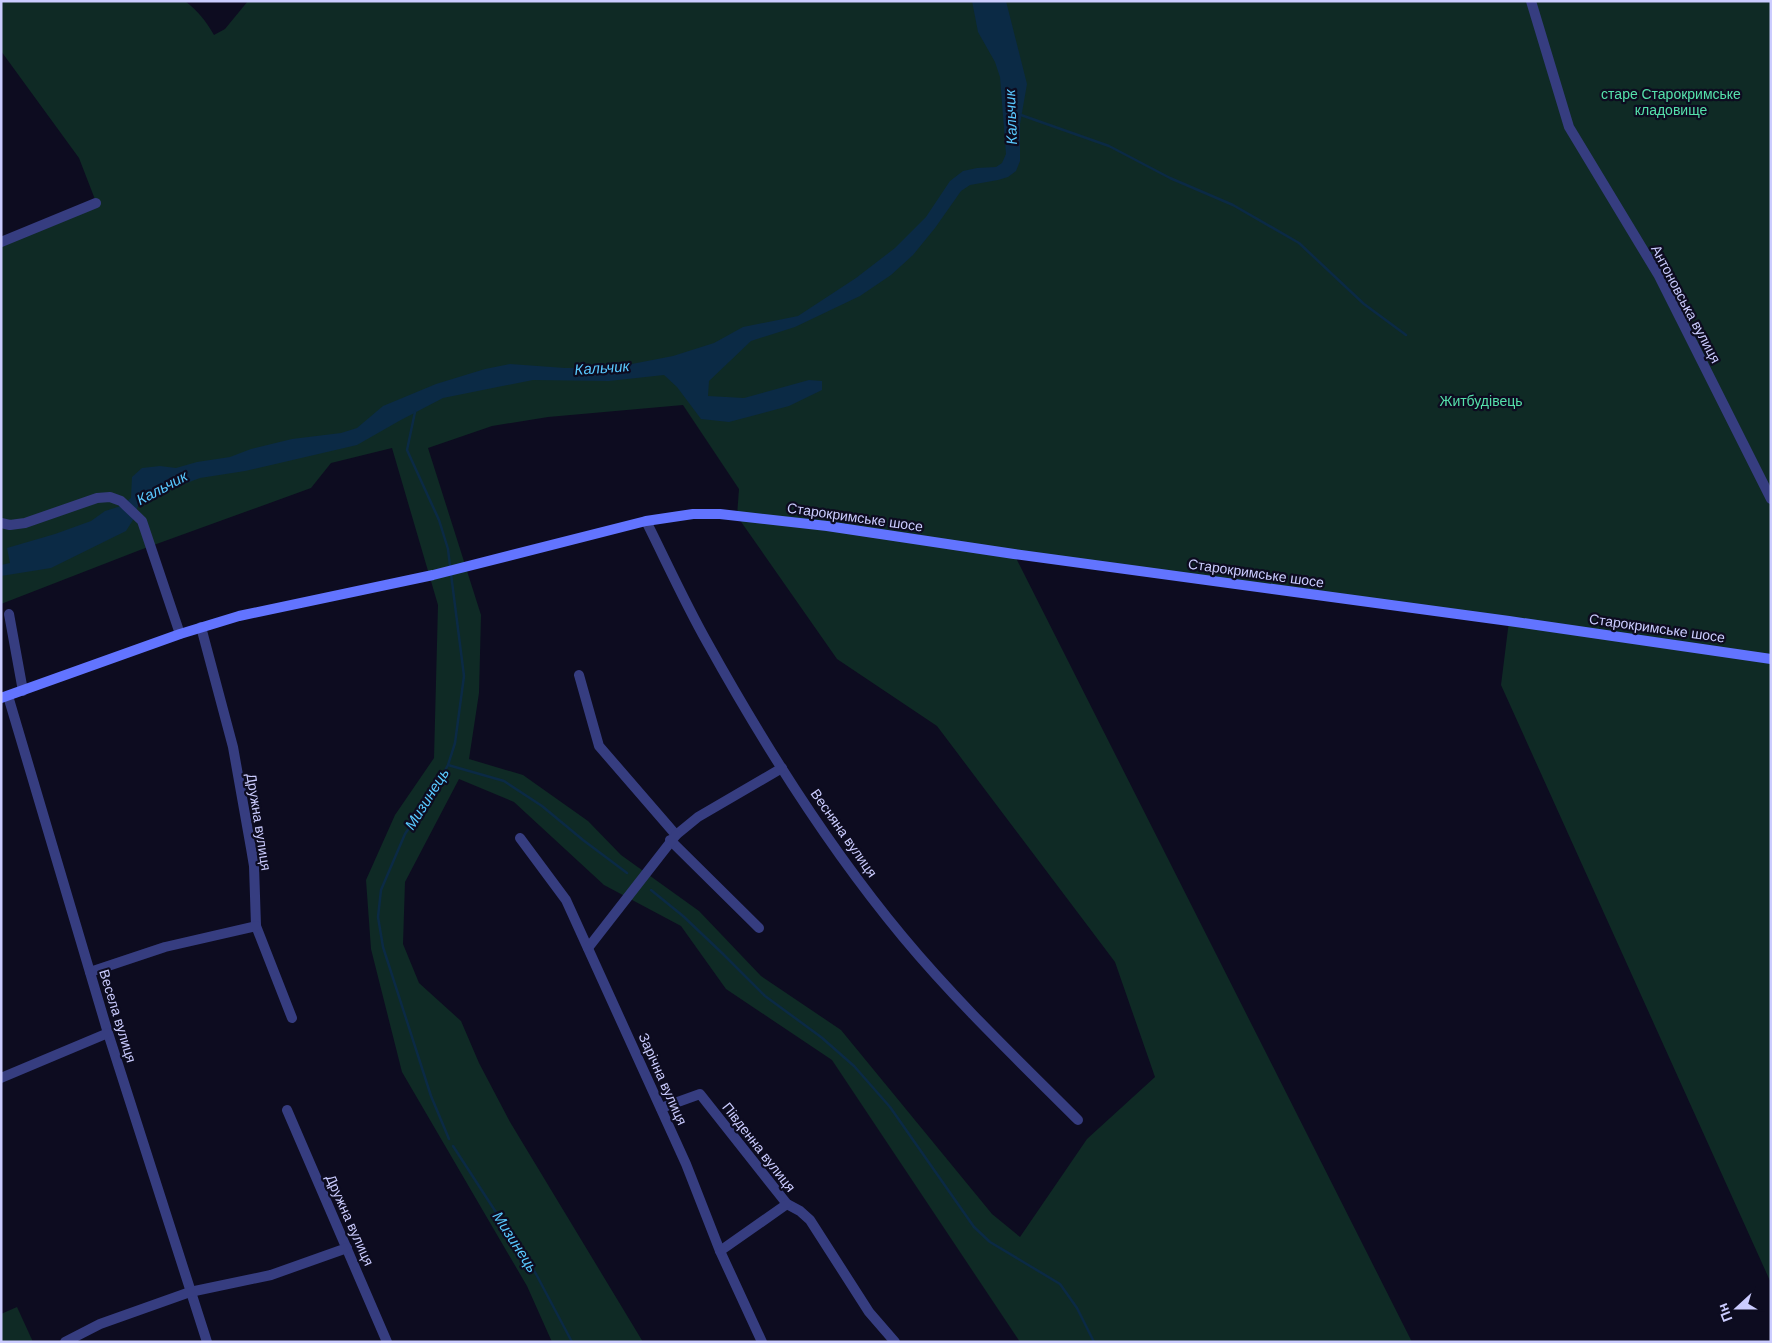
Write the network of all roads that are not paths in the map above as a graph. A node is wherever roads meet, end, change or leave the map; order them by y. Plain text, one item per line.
1 (1531, 1) edge
2 (96, 203) dead end
3 (1, 242) edge
4 (1771, 499) edge
5 (646, 521) junction
6 (1, 523) edge
7 (9, 614) dead end
8 (201, 627) junction
9 (180, 634) junction
10 (1771, 659) edge
11 (579, 675) dead end
12 (23, 691) junction
13 (5, 697) edge
14 (782, 768) junction
15 (520, 838) dead end
16 (673, 838) junction
17 (256, 926) junction
18 (759, 928) dead end
19 (588, 948) junction
20 (90, 972) junction
21 (292, 1018) dead end
22 (108, 1033) junction
23 (1, 1078) edge
24 (661, 1108) junction
25 (287, 1110) dead end
26 (1078, 1120) dead end
27 (787, 1204) junction
28 (348, 1248) junction
29 (720, 1251) junction
30 (190, 1292) junction
31 (65, 1342) edge
32 (207, 1342) edge
33 (388, 1342) edge
34 (762, 1342) edge
35 (895, 1342) edge

1 - 4 street, Антоновська вулиця
2 - 3 street
5 - 8 street, Старокримське шосе
5 - 10 street, Старокримське шосе
5 - 14 street, Весняна вулиця
6 - 9 street
7 - 12 street
8 - 9 street, Старокримське шосе
8 - 17 street, Дружна вулиця
9 - 12 street, Старокримське шосе
11 - 16 street
12 - 13 street, Старокримське шосе
13 - 20 street, Весела вулиця
14 - 16 street
14 - 26 street, Весняна вулиця
15 - 19 street, Зарічна вулиця
16 - 18 street
16 - 19 street
17 - 20 street
17 - 21 street, Дружна вулиця
19 - 24 street, Зарічна вулиця
20 - 22 street, Весела вулиця
22 - 23 street
22 - 30 street, Весела вулиця
24 - 27 street, Південна вулиця
24 - 29 street, Зарічна вулиця
25 - 28 street, Дружна вулиця
27 - 29 street
27 - 35 street, Південна вулиця
28 - 30 street
28 - 33 street, Дружна вулиця
29 - 34 street, Зарічна вулиця
30 - 31 street
30 - 32 street, Весела вулиця

